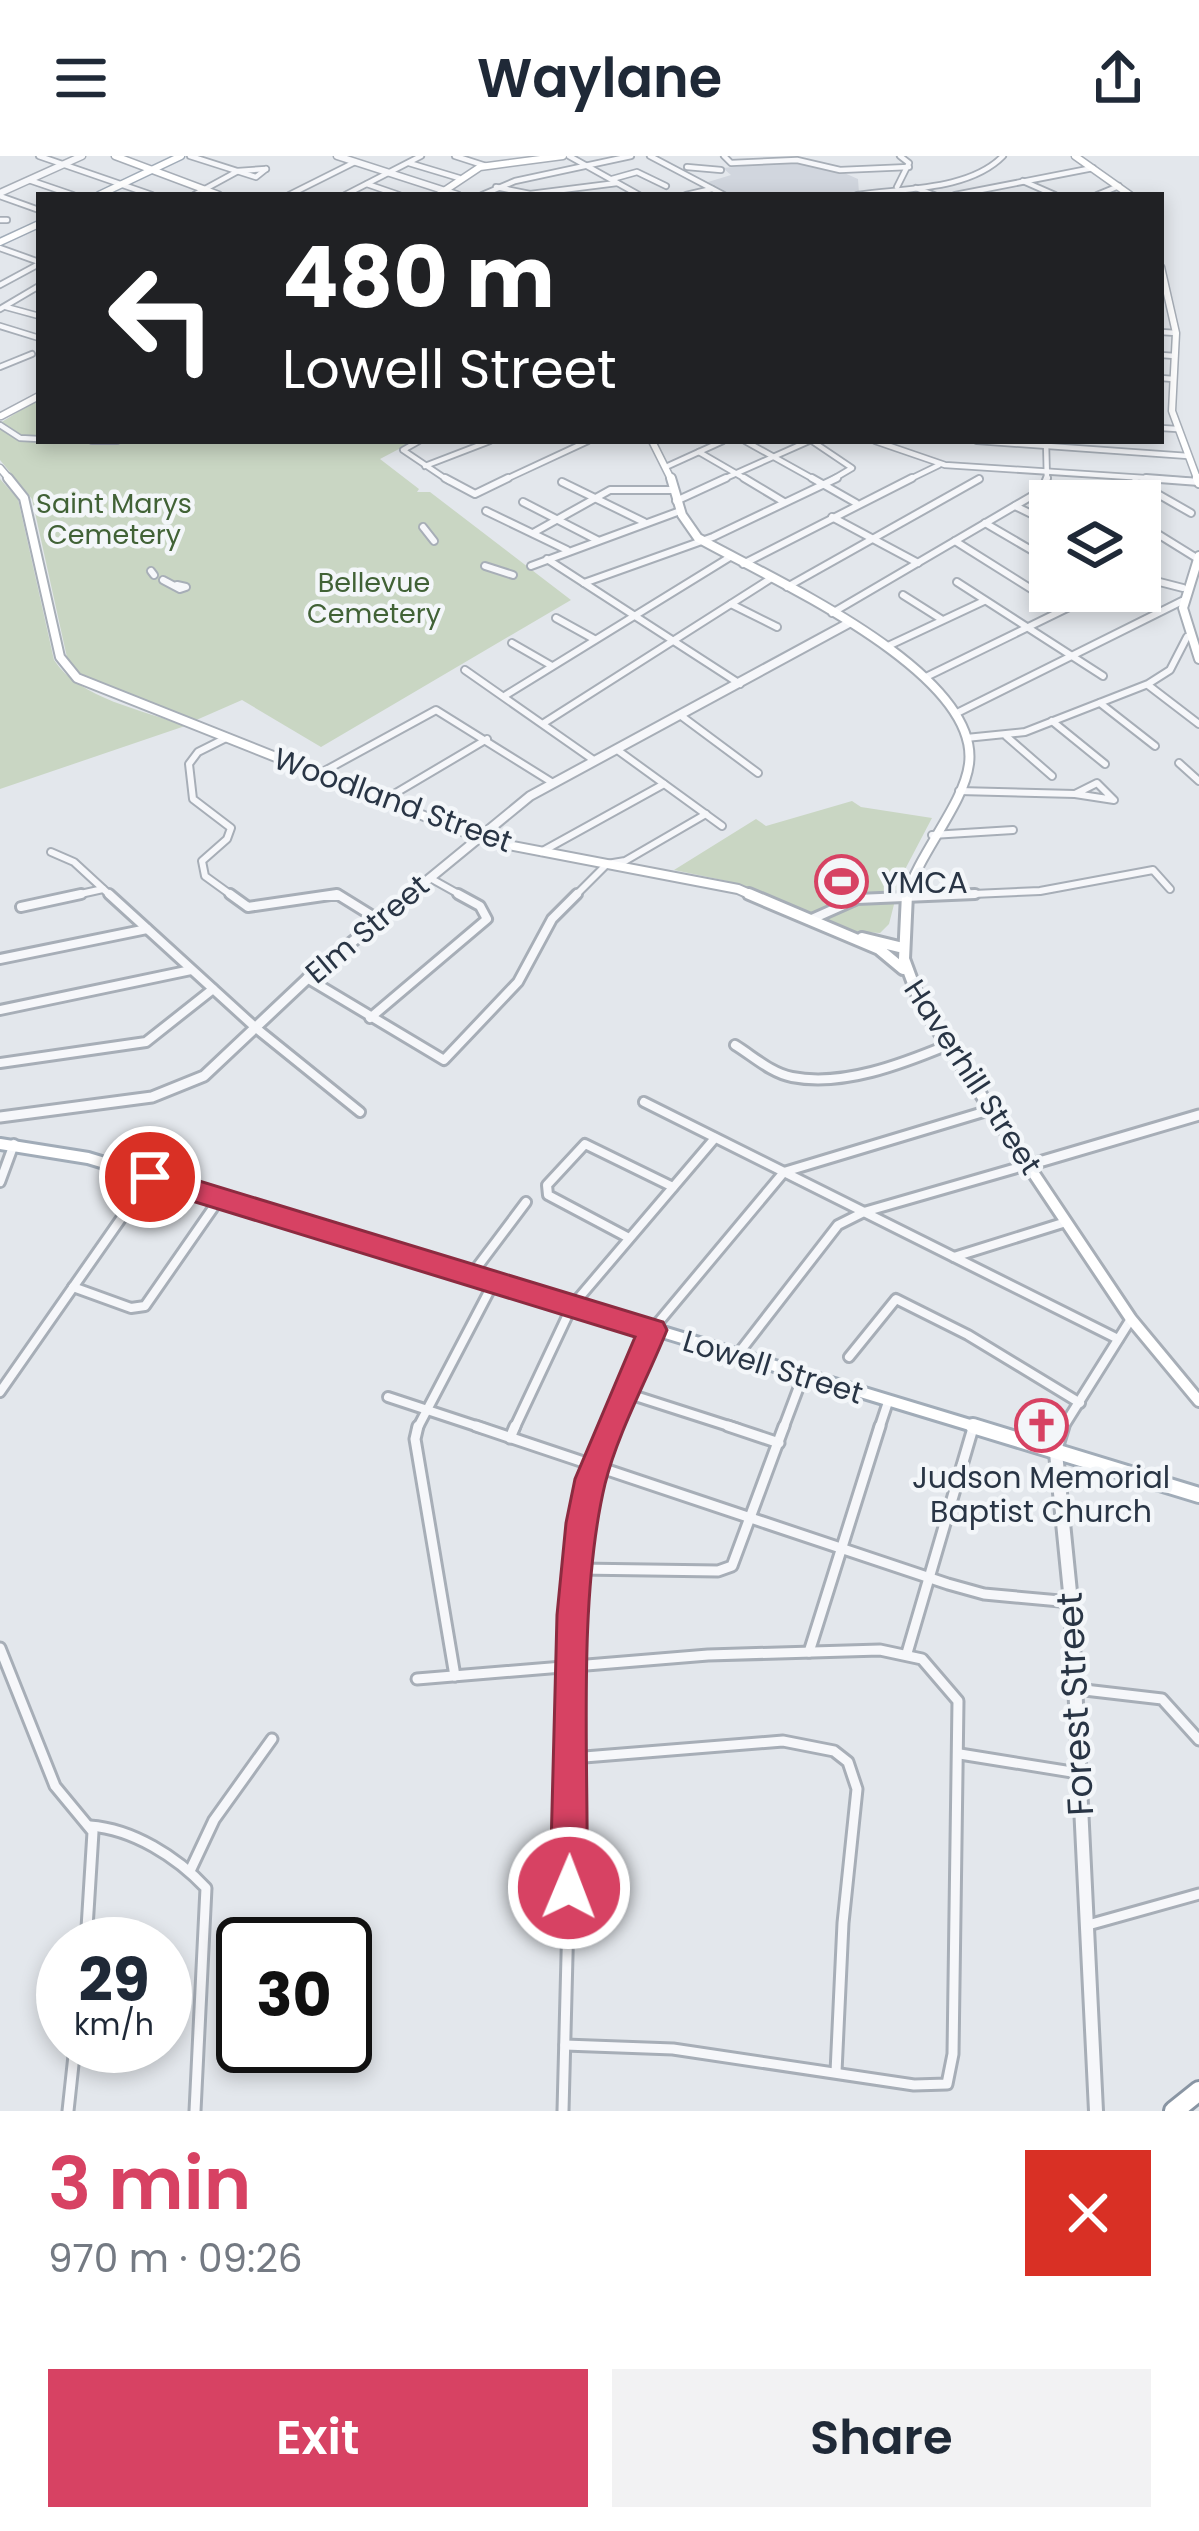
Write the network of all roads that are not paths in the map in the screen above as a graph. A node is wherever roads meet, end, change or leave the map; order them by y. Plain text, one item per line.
1 (39, 156) edge
2 (82, 156) edge
3 (115, 156) edge
4 (185, 156) edge
5 (231, 156) edge
6 (337, 156) edge
7 (421, 156) edge
8 (455, 156) edge
9 (566, 156) edge
10 (631, 156) edge
11 (650, 156) edge
12 (724, 156) edge
13 (900, 156) edge
14 (1003, 156) edge
15 (1075, 156) edge
16 (796, 158) edge
17 (759, 159) edge
18 (355, 162) junction
19 (408, 162) junction
20 (63, 164) junction
21 (214, 164) junction
22 (488, 166) junction
23 (677, 167) junction
24 (909, 167) junction
25 (1094, 167) junction
26 (153, 170) junction
27 (596, 170) junction
28 (721, 170) dead end
29 (237, 172) junction
30 (388, 172) junction
31 (459, 178) junction
32 (29, 180) junction
33 (614, 181) junction
34 (1023, 181) junction
35 (121, 184) junction
36 (367, 184) junction
37 (666, 186) dead end
38 (1119, 186) junction
39 (496, 187) junction
40 (896, 188) junction
41 (204, 189) junction
42 (714, 189) junction
43 (136, 190) junction
44 (982, 190) junction
45 (916, 191) edge
46 (65, 192) edge
47 (105, 192) edge
48 (132, 192) edge
49 (142, 192) edge
50 (199, 192) edge
51 (212, 192) edge
52 (295, 192) edge
53 (352, 192) edge
54 (390, 192) edge
55 (439, 192) edge
56 (487, 192) edge
57 (520, 192) edge
58 (543, 192) edge
59 (634, 192) edge
60 (700, 192) edge
61 (719, 192) edge
62 (874, 192) edge
63 (971, 192) edge
64 (987, 192) edge
65 (1048, 192) edge
66 (1104, 192) edge
67 (1126, 192) edge
68 (0, 195) edge
69 (36, 209) edge
70 (36, 227) edge
71 (0, 245) edge
72 (36, 262) edge
73 (36, 265) edge
74 (0, 285) edge
75 (36, 288) edge
76 (0, 294) edge
77 (15, 300) junction
78 (1164, 301) edge
79 (2, 308) edge
80 (36, 315) edge
81 (0, 326) edge
82 (1164, 332) edge
83 (1176, 333) junction
84 (36, 337) edge
85 (32, 354) dead end
86 (1164, 355) edge
87 (1175, 356) junction
88 (2, 365) edge
89 (1164, 378) edge
90 (1173, 379) junction
91 (36, 397) edge
92 (1166, 403) edge
93 (0, 419) edge
94 (1164, 428) edge
95 (1177, 429) junction
96 (36, 439) edge
97 (411, 444) edge
98 (482, 444) edge
99 (581, 444) edge
100 (654, 444) edge
101 (716, 444) edge
102 (751, 444) edge
103 (803, 444) edge
104 (816, 444) edge
105 (883, 444) edge
106 (1046, 444) edge
107 (1058, 444) edge
108 (699, 452) junction
109 (1187, 455) junction
110 (773, 456) junction
111 (940, 464) junction
112 (425, 466) junction
113 (668, 466) junction
114 (0, 468) edge
115 (735, 473) junction
116 (1047, 473) junction
117 (1131, 478) junction
118 (979, 479) dead end
119 (562, 482) dead end
120 (1199, 483) edge
121 (824, 485) junction
122 (596, 498) junction
123 (676, 501) junction
124 (523, 502) dead end
125 (785, 503) junction
126 (857, 504) junction
127 (1016, 506) junction
128 (486, 511) dead end
129 (1029, 512) edge
130 (1191, 513) dead end
131 (830, 517) junction
132 (557, 520) junction
133 (646, 523) junction
134 (985, 523) junction
135 (423, 527) dead end
136 (533, 533) junction
137 (1161, 537) edge
138 (872, 539) junction
139 (598, 540) junction
140 (703, 540) junction
141 (434, 541) dead end
142 (955, 541) junction
143 (1029, 549) edge
144 (569, 551) junction
145 (730, 557) junction
146 (1198, 557) edge
147 (548, 559) junction
148 (918, 562) junction
149 (743, 565) junction
150 (485, 566) dead end
151 (531, 566) dead end
152 (513, 575) dead end
153 (770, 579) junction
154 (164, 580) dead end
155 (957, 582) dead end
156 (1161, 582) edge
157 (584, 583) junction
158 (177, 585) dead end
159 (1029, 587) edge
160 (786, 588) junction
161 (1184, 588) junction
162 (903, 595) dead end
163 (985, 600) junction
164 (1182, 601) junction
165 (731, 604) junction
166 (1061, 612) edge
167 (832, 613) junction
168 (635, 616) junction
169 (556, 618) dead end
170 (943, 620) junction
171 (849, 623) junction
172 (777, 627) dead end
173 (1028, 628) junction
174 (1187, 637) junction
175 (596, 640) junction
176 (674, 640) junction
177 (512, 644) dead end
178 (888, 646) junction
179 (1071, 656) junction
180 (1198, 656) edge
181 (552, 667) junction
182 (465, 670) dead end
183 (1103, 676) dead end
184 (926, 677) junction
185 (740, 683) junction
186 (1147, 684) junction
187 (506, 695) junction
188 (1100, 703) junction
189 (955, 714) junction
190 (680, 715) junction
191 (1052, 722) junction
192 (544, 723) junction
193 (1199, 724) edge
194 (1006, 736) junction
195 (226, 738) junction
196 (966, 738) junction
197 (487, 739) junction
198 (1155, 746) dead end
199 (616, 749) junction
200 (595, 760) junction
201 (1105, 764) dead end
202 (1179, 764) dead end
203 (758, 773) dead end
204 (319, 774) junction
205 (1052, 776) dead end
206 (1199, 781) edge
207 (553, 783) junction
208 (664, 784) junction
209 (959, 791) junction
210 (1074, 794) junction
211 (384, 800) junction
212 (706, 814) junction
213 (722, 826) dead end
214 (1013, 830) dead end
215 (932, 835) junction
216 (479, 838) junction
217 (51, 852) dead end
218 (541, 852) junction
219 (607, 864) junction
220 (430, 878) junction
221 (104, 889) junction
222 (1170, 889) dead end
223 (904, 896) junction
224 (21, 907) dead end
225 (812, 919) junction
226 (379, 920) junction
227 (899, 926) junction
228 (148, 929) junction
229 (876, 944) junction
230 (899, 947) junction
231 (0, 959) edge
232 (193, 970) junction
233 (905, 971) junction
234 (307, 978) junction
235 (214, 988) junction
236 (0, 1010) edge
237 (370, 1018) junction
238 (256, 1028) junction
239 (736, 1045) dead end
240 (948, 1045) junction
241 (0, 1063) edge
242 (644, 1102) dead end
243 (992, 1110) junction
244 (360, 1112) dead end
245 (1199, 1115) edge
246 (0, 1117) edge
247 (715, 1138) junction
248 (7, 1144) edge
249 (1029, 1165) junction
250 (784, 1172) junction
251 (150, 1177) junction
252 (0, 1182) edge
253 (673, 1187) junction
254 (220, 1198) junction
255 (526, 1202) dead end
256 (864, 1212) junction
257 (1067, 1222) junction
258 (630, 1238) junction
259 (954, 1257) junction
260 (471, 1275) junction
261 (494, 1282) junction
262 (74, 1287) junction
263 (572, 1306) junction
264 (1131, 1318) junction
265 (652, 1330) junction
266 (1118, 1340) junction
267 (737, 1356) junction
268 (850, 1358) dead end
269 (803, 1376) junction
270 (0, 1392) edge
271 (626, 1393) junction
272 (388, 1397) dead end
273 (1199, 1401) edge
274 (888, 1402) junction
275 (1080, 1403) junction
276 (426, 1409) junction
277 (973, 1428) junction
278 (510, 1438) junction
279 (779, 1443) junction
280 (1056, 1453) junction
281 (595, 1466) junction
282 (1199, 1495) edge
283 (751, 1518) junction
284 (842, 1548) junction
285 (578, 1569) junction
286 (929, 1578) junction
287 (1071, 1602) junction
288 (0, 1648) edge
289 (808, 1652) junction
290 (907, 1653) junction
291 (573, 1665) junction
292 (455, 1676) junction
293 (417, 1679) dead end
294 (1076, 1689) junction
295 (272, 1739) dead end
296 (1199, 1740) edge
297 (960, 1754) junction
298 (572, 1758) junction
299 (1079, 1773) junction
300 (90, 1826) junction
301 (190, 1871) junction
302 (1199, 1894) edge
303 (88, 1917) edge
304 (1087, 1926) junction
305 (565, 2045) junction
306 (836, 2072) junction
307 (72, 2073) edge
308 (1199, 2094) edge
309 (68, 2111) edge
310 (195, 2111) edge
311 (563, 2111) edge
312 (1096, 2111) edge
313 (1174, 2111) edge

1 - 20 street
2 - 20 street
3 - 26 main road
4 - 21 street
4 - 26 main road
5 - 21 street
6 - 18 street
7 - 19 street
8 - 22 street
9 - 22 main road
9 - 27 street
10 - 27 street
11 - 23 street
12 - 17 street
13 - 24 street
14 - 45 street
15 - 25 main road
16 - 17 street
16 - 24 street
18 - 30 street
18 - 52 street
19 - 30 street
19 - 31 street
20 - 32 street
20 - 35 street
21 - 29 street
22 - 31 main road
23 - 28 street
23 - 42 street
24 - 40 street
25 - 34 street
25 - 38 main road
26 - 35 main road
26 - 41 main road
27 - 33 street
27 - 39 street
29 - 29 street
29 - 41 street
30 - 36 street
30 - 55 street
31 - 55 main road
32 - 46 street
32 - 68 street
33 - 37 street
33 - 58 street
33 - 59 street
34 - 44 street
34 - 65 street
35 - 43 street
35 - 47 main road
36 - 53 street
36 - 54 street
38 - 66 street
38 - 67 main road
39 - 56 street
39 - 57 street
40 - 45 street
40 - 62 street
41 - 50 street
41 - 51 main road
42 - 60 street
42 - 61 street
43 - 48 street
43 - 49 street
44 - 63 street
44 - 64 street
68 - 69 street
70 - 71 main road
71 - 72 street
73 - 74 street
75 - 77 street
76 - 77 street
77 - 79 street
78 - 83 main road
79 - 80 street
81 - 84 street
82 - 83 street
83 - 87 main road
85 - 88 street
86 - 87 street
87 - 90 main road
89 - 90 street
90 - 92 main road
91 - 93 main road
92 - 95 main road
93 - 96 street
94 - 95 street
95 - 109 main road
97 - 112 street
98 - 112 street
99 - 112 street
100 - 113 main road
101 - 108 street
102 - 110 street
103 - 110 street
104 - 121 street
105 - 111 street
106 - 116 street
107 - 109 street
108 - 113 street
108 - 115 street
109 - 120 main road
110 - 115 street
110 - 121 street
111 - 116 street
111 - 126 street
113 - 123 main road
114 - 195 main road, Woodland Street
115 - 123 street
115 - 125 street
116 - 117 street
116 - 127 street
117 - 120 street
117 - 130 street
118 - 138 street
119 - 122 street
121 - 125 street
121 - 126 street
122 - 123 street
122 - 132 street
122 - 133 street
123 - 133 street
123 - 140 main road
124 - 132 street
125 - 140 street
126 - 131 street
127 - 129 street
127 - 134 street
128 - 136 street
131 - 138 street
131 - 149 street
132 - 136 street
132 - 139 street
133 - 139 street
134 - 142 street
134 - 143 street
135 - 141 street
136 - 144 street
137 - 146 street
138 - 148 street
138 - 160 street
139 - 144 street
140 - 145 main road
140 - 157 street
142 - 148 street
142 - 159 street
144 - 147 street
145 - 149 main road
145 - 168 street
146 - 161 main road
147 - 151 street
147 - 157 street
148 - 167 street
149 - 153 main road
150 - 152 street
153 - 160 main road
153 - 165 street
154 - 158 street
155 - 163 street
156 - 161 street
157 - 168 street
160 - 167 main road
161 - 164 main road
162 - 170 street
163 - 170 street
163 - 173 street
164 - 174 main road
164 - 179 street
165 - 172 street
165 - 176 street
166 - 173 street
167 - 171 main road
168 - 175 street
168 - 176 street
169 - 175 street
170 - 178 street
171 - 178 main road
171 - 185 street, Elm Street
173 - 179 street
173 - 184 street
174 - 180 main road
174 - 186 street
175 - 181 street
176 - 185 street
176 - 192 street
177 - 181 street
178 - 184 main road
179 - 183 street
179 - 189 street
181 - 187 street
182 - 187 street
184 - 189 main road
185 - 190 street, Elm Street
186 - 188 street
186 - 193 street
187 - 192 street
188 - 191 street
188 - 198 street
189 - 196 main road
190 - 199 street, Elm Street
190 - 203 street
191 - 194 street
191 - 201 street
192 - 200 street
194 - 196 street
194 - 205 street
195 - 204 main road, Woodland Street
195 - 226 street
196 - 209 main road, Haverhill Street
197 - 204 street
197 - 207 street
197 - 211 street
199 - 200 street, Elm Street
199 - 208 street
200 - 207 street, Elm Street
202 - 206 street
204 - 211 main road, Woodland Street
207 - 216 street, Elm Street
208 - 212 street
208 - 218 street
209 - 210 street
209 - 215 main road, Haverhill Street
210 - 210 street
211 - 216 main road, Woodland Street
212 - 213 street
212 - 219 street
214 - 215 street
215 - 223 main road, Haverhill Street
216 - 218 main road, Woodland Street
216 - 220 street, Elm Street
217 - 221 street
218 - 219 main road, Woodland Street
219 - 225 main road, Woodland Street
219 - 237 street
220 - 226 street, Elm Street
220 - 237 street
221 - 224 street
221 - 228 street
222 - 223 street
223 - 225 street
223 - 227 main road, Haverhill Street
225 - 229 main road, Woodland Street
226 - 234 street, Elm Street
227 - 229 main road
227 - 230 main road, Haverhill Street
228 - 231 street
228 - 232 street
229 - 230 main road, Woodland Street
229 - 233 main road, Woodland Street
230 - 233 main road, Haverhill Street
232 - 235 street
232 - 236 street
233 - 240 main road, Haverhill Street
234 - 237 street
234 - 238 street, Elm Street
235 - 238 street
235 - 241 street
238 - 244 street
238 - 246 street, Elm Street
239 - 240 street
240 - 243 main road, Haverhill Street
242 - 247 street
243 - 249 main road, Haverhill Street
243 - 250 street
245 - 249 street
247 - 250 street
247 - 253 street
248 - 251 main road, Lowell Street
248 - 252 street
249 - 256 street
249 - 257 main road, Haverhill Street
250 - 256 street
250 - 265 street
251 - 254 main road, Lowell Street
251 - 262 street
253 - 258 street
253 - 258 street
254 - 260 main road, Lowell Street
254 - 262 street
255 - 260 street
256 - 259 street
256 - 267 street
257 - 259 street
257 - 264 main road, Haverhill Street
258 - 263 street
259 - 266 street
260 - 261 main road, Lowell Street
261 - 263 main road, Lowell Street
261 - 276 street
262 - 270 street
263 - 265 main road, Lowell Street
263 - 278 street
264 - 266 street
264 - 273 main road, Haverhill Street
265 - 267 main road, Lowell Street
265 - 271 street
266 - 275 street
267 - 269 main road, Lowell Street
268 - 275 street
269 - 274 main road, Lowell Street
269 - 279 street
271 - 279 street
271 - 281 street
272 - 276 street
274 - 277 main road, Lowell Street
274 - 284 street
275 - 280 street
276 - 278 street
276 - 292 street
277 - 280 main road, Lowell Street
277 - 286 street
278 - 281 street
279 - 283 street
280 - 282 main road, Lowell Street
280 - 287 street, Forest Street
281 - 283 street
281 - 285 street
283 - 284 street
283 - 285 street
284 - 286 street
284 - 289 street
285 - 291 street
286 - 287 street
286 - 290 street
287 - 294 street, Forest Street
288 - 300 street
289 - 290 street
289 - 291 street
290 - 297 street
291 - 292 street
291 - 298 street
292 - 293 street
294 - 296 street
294 - 299 street, Forest Street
295 - 301 street
297 - 299 street
297 - 306 street
298 - 305 street
298 - 306 street
299 - 304 street, Forest Street
300 - 301 street
300 - 303 street
301 - 310 street
302 - 304 street
304 - 312 street, Forest Street
305 - 306 street
305 - 311 street
307 - 309 street
308 - 313 highway

